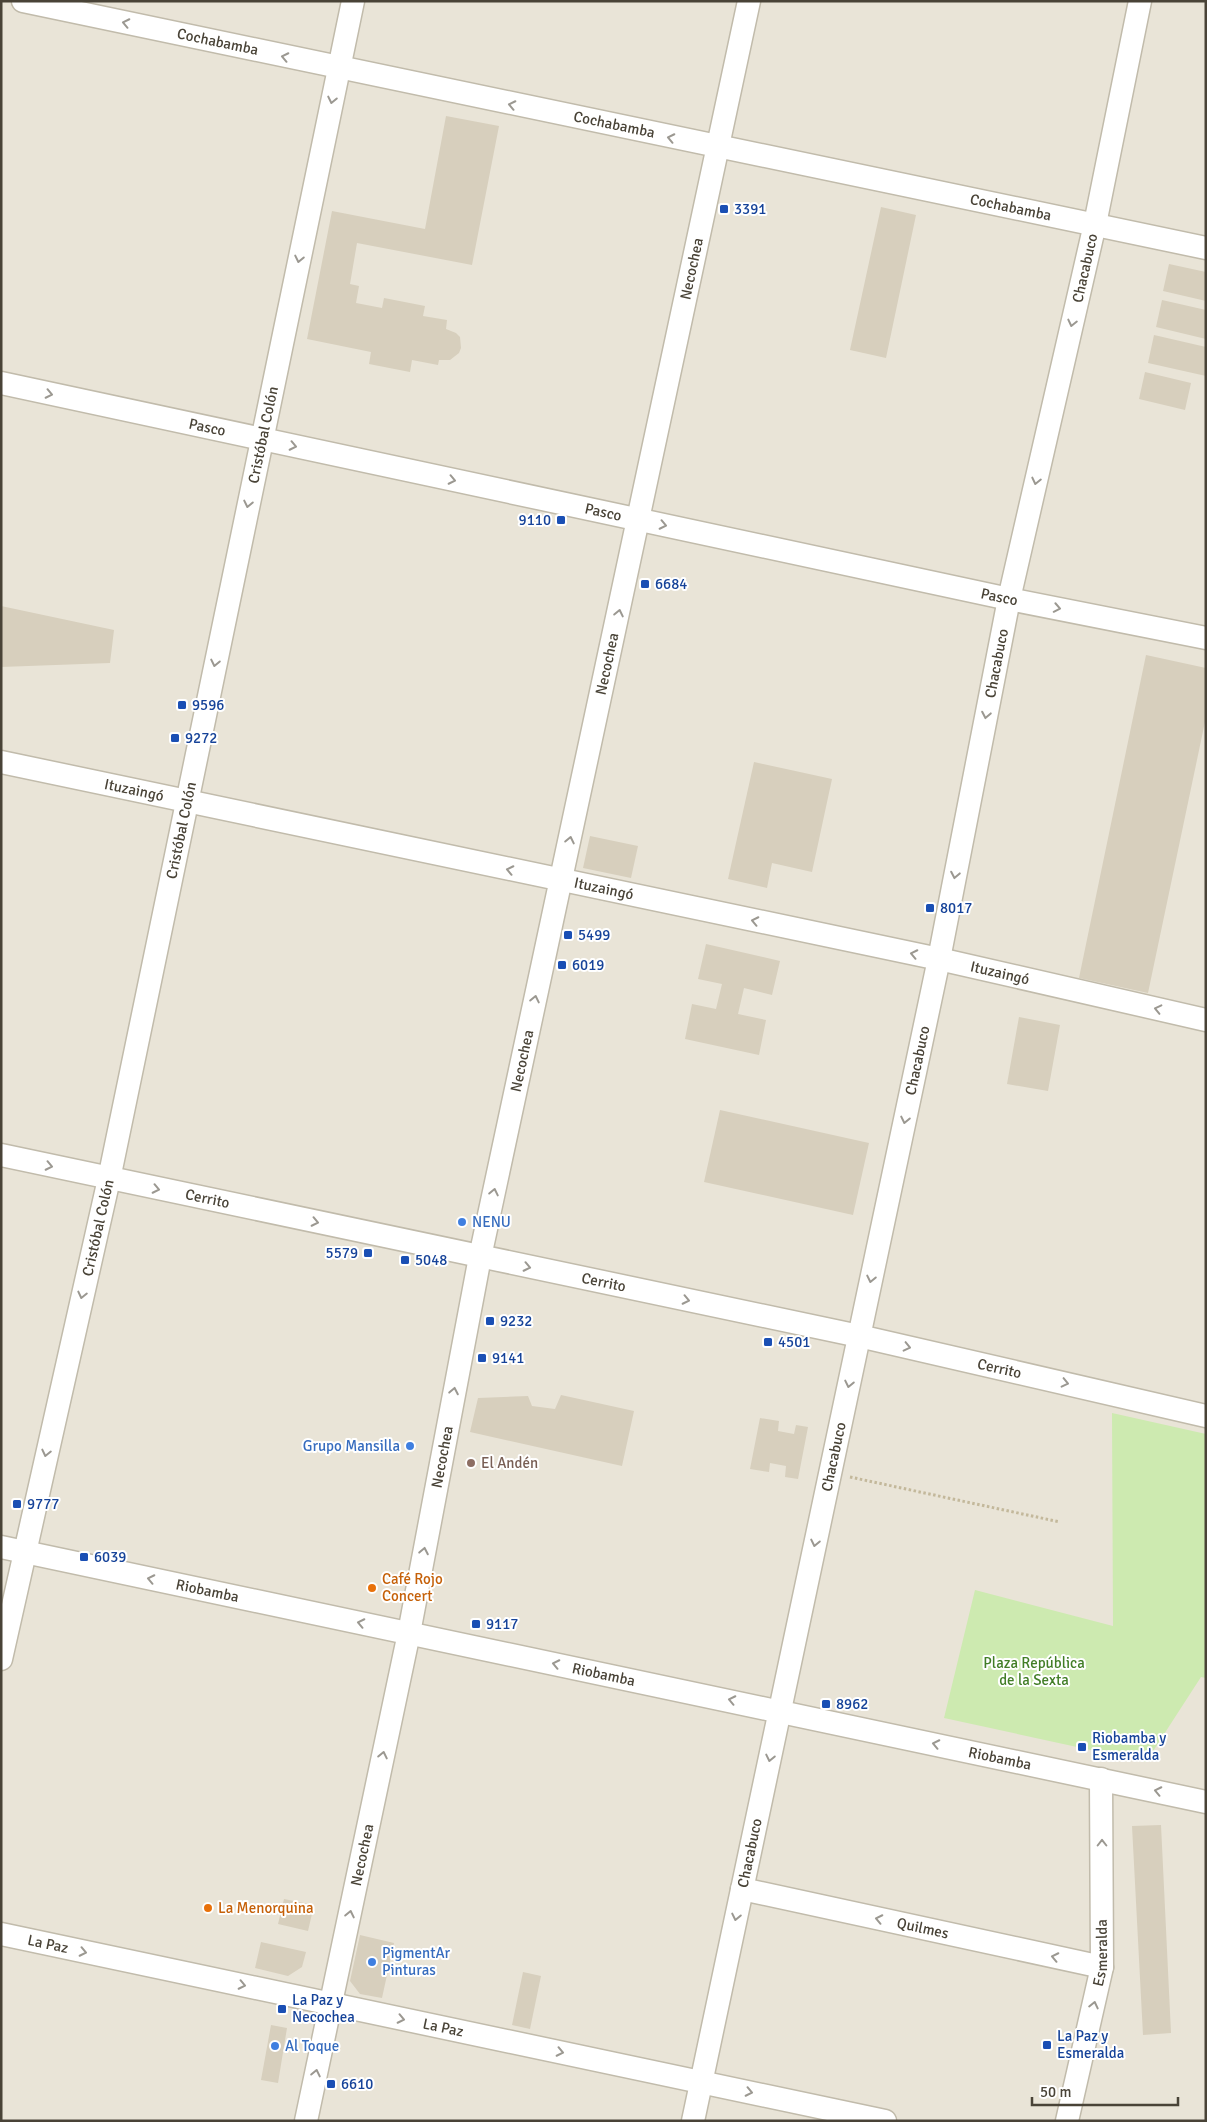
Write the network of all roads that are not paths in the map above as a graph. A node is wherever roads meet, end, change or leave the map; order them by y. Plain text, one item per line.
1 (23, 1) edge
2 (353, 1) edge
3 (749, 1) edge
4 (1140, 1) edge
5 (339, 69) junction
6 (719, 148) junction
7 (1095, 224) junction
8 (1206, 248) edge
9 (1, 383) edge
10 (262, 439) junction
11 (639, 520) junction
12 (1009, 599) junction
13 (1206, 638) edge
14 (1, 762) edge
15 (187, 803) junction
16 (561, 881) junction
17 (939, 959) junction
18 (1206, 1020) edge
19 (1, 1155) edge
20 (109, 1179) junction
21 (480, 1257) junction
22 (859, 1336) junction
23 (1206, 1416) edge
24 (1, 1547) edge
25 (24, 1552) junction
26 (409, 1633) junction
27 (1, 1659) edge
28 (780, 1710) junction
29 (1101, 1779) junction
30 (1206, 1802) edge
31 (742, 1889) junction
32 (1, 1934) edge
33 (1102, 1967) junction
34 (331, 2004) junction
35 (701, 2082) junction
36 (306, 2121) edge
37 (693, 2121) edge
38 (885, 2121) edge
39 (1067, 2121) edge

5 -> 1 street, Cochabamba
2 - 5 street, Cristóbal Colón
3 - 6 street, Necochea
4 - 7 street, Chacabuco
6 -> 5 street, Cochabamba
5 -> 10 street, Cristóbal Colón
6 - 7 street, Cochabamba
6 - 11 street, Necochea
7 - 8 street, Cochabamba
7 -> 12 street, Chacabuco
9 -> 10 street, Pasco
10 -> 11 street, Pasco
10 -> 15 street, Cristóbal Colón
11 -> 12 street, Pasco
16 -> 11 street, Necochea
12 -> 13 street, Pasco
12 -> 17 street, Chacabuco
14 - 15 street, Ituzaingó
16 -> 15 street, Ituzaingó
15 - 20 street, Cristóbal Colón
17 -> 16 street, Ituzaingó
21 -> 16 street, Necochea
18 -> 17 street, Ituzaingó
17 -> 22 street, Chacabuco
19 -> 20 street, Cerrito
20 -> 21 street, Cerrito
20 -> 25 street, Cristóbal Colón
21 -> 22 street, Cerrito
26 -> 21 street, Necochea
22 -> 23 street, Cerrito
22 -> 28 street, Chacabuco
24 - 25 street, Riobamba
26 -> 25 street, Riobamba
25 - 27 street, Cristóbal Colón
28 -> 26 street, Riobamba
34 -> 26 street, Necochea
29 -> 28 street, Riobamba
28 -> 31 street, Chacabuco
30 -> 29 street, Riobamba
33 -> 29 street, Esmeralda
33 -> 31 street, Quilmes
31 -> 35 street, Chacabuco
32 -> 34 street, La Paz
39 -> 33 street, Esmeralda
34 -> 35 street, La Paz
36 -> 34 street, Necochea
35 - 37 street, Chacabuco
35 -> 38 street, La Paz

